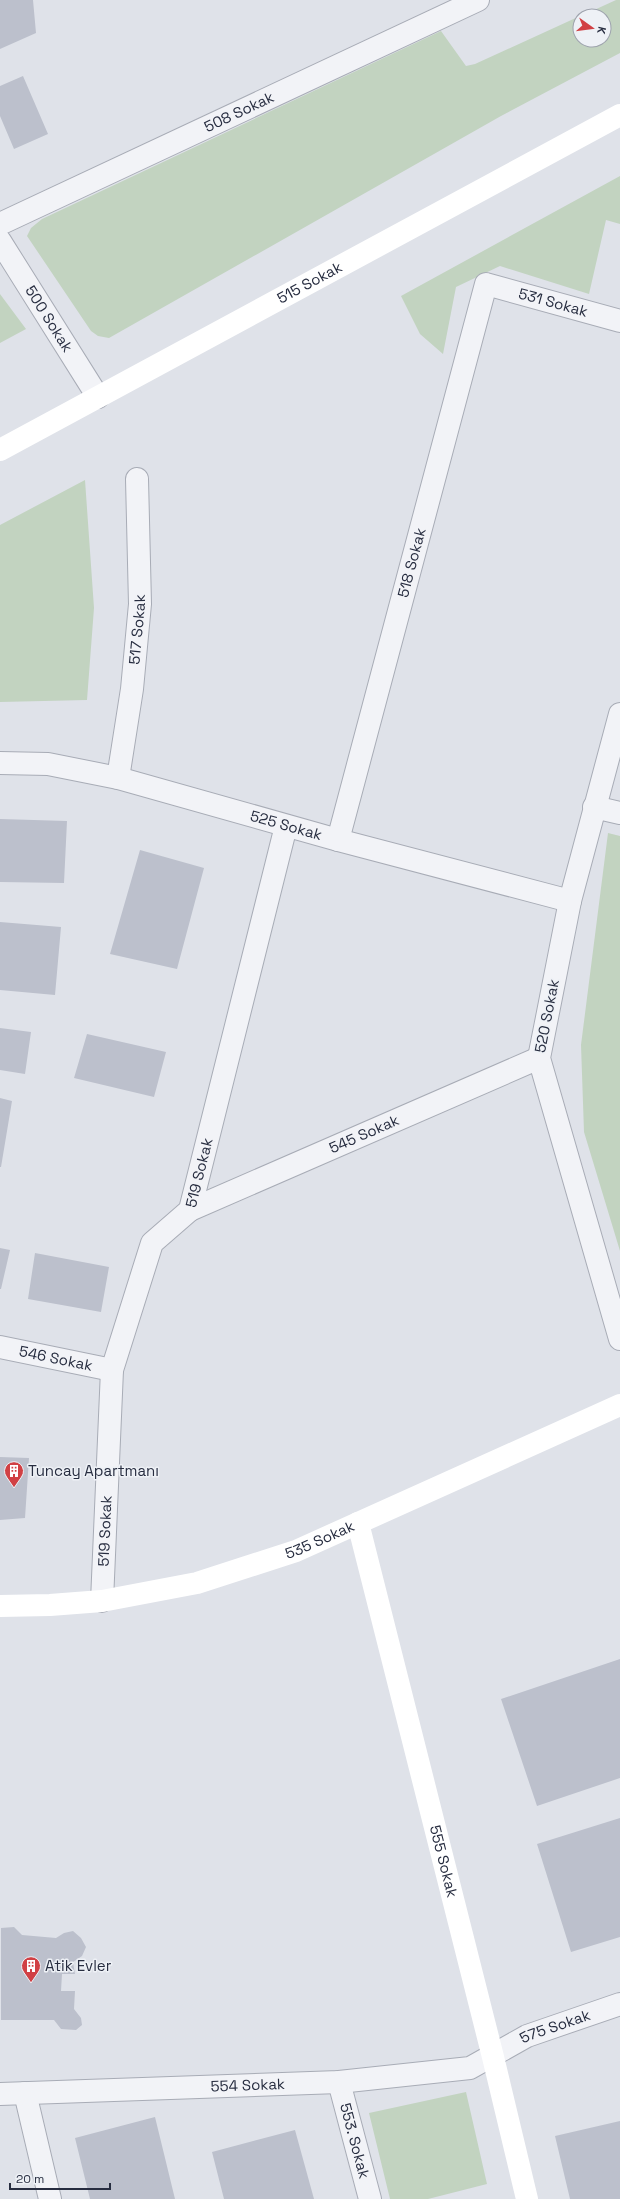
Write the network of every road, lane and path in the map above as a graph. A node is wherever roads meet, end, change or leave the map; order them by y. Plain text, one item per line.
1 (469, 2) edge
2 (620, 115) edge
3 (0, 224) edge
4 (0, 241) edge
5 (486, 284) joint
6 (620, 321) edge
7 (98, 397) junction
8 (0, 450) edge
9 (137, 479) dead end
10 (620, 714) edge
11 (0, 763) edge
12 (118, 778) junction
13 (594, 806) junction
14 (620, 813) edge
15 (286, 826) junction
16 (338, 840) junction
17 (570, 901) junction
18 (538, 1058) junction
19 (190, 1210) junction
20 (620, 1339) edge
21 (0, 1347) edge
22 (112, 1370) junction
23 (620, 1405) edge
24 (358, 1523) junction
25 (102, 1601) junction
26 (0, 1606) edge
27 (620, 2004) edge
28 (493, 2057) junction
29 (339, 2082) junction
30 (25, 2093) junction
31 (0, 2094) edge
32 (50, 2199) edge
33 (370, 2199) edge
34 (527, 2199) edge

1 - 3 street, 508 Sokak
2 - 7 street, 515 Sokak
4 - 7 street, 500 Sokak
5 - 6 street, 531 Sokak
5 - 16 street, 518 Sokak
7 - 8 street, 515 Sokak
9 - 12 street, 517 Sokak
10 - 13 street, 520 Sokak
11 - 12 street, 525 Sokak
12 - 15 street, 525 Sokak
13 - 14 street
13 - 17 street, 520 Sokak
15 - 16 street, 525 Sokak
15 - 19 street, 519 Sokak
16 - 17 street, 525 Sokak
17 - 18 street, 520 Sokak
18 - 19 street, 545 Sokak
18 - 20 street, 520 Sokak
19 - 22 street, 519 Sokak
21 - 22 street, 546 Sokak
22 - 25 street, 519 Sokak
23 - 24 street, 535 Sokak
24 - 25 street, 535 Sokak
24 - 28 street, 555 Sokak
25 - 26 street, 535 Sokak
27 - 28 street, 575 Sokak
28 - 29 street, 554 Sokak
28 - 34 street, 555 Sokak
29 - 30 street, 554 Sokak
29 - 33 street, 553. Sokak
30 - 31 street, 554 Sokak
30 - 32 street

